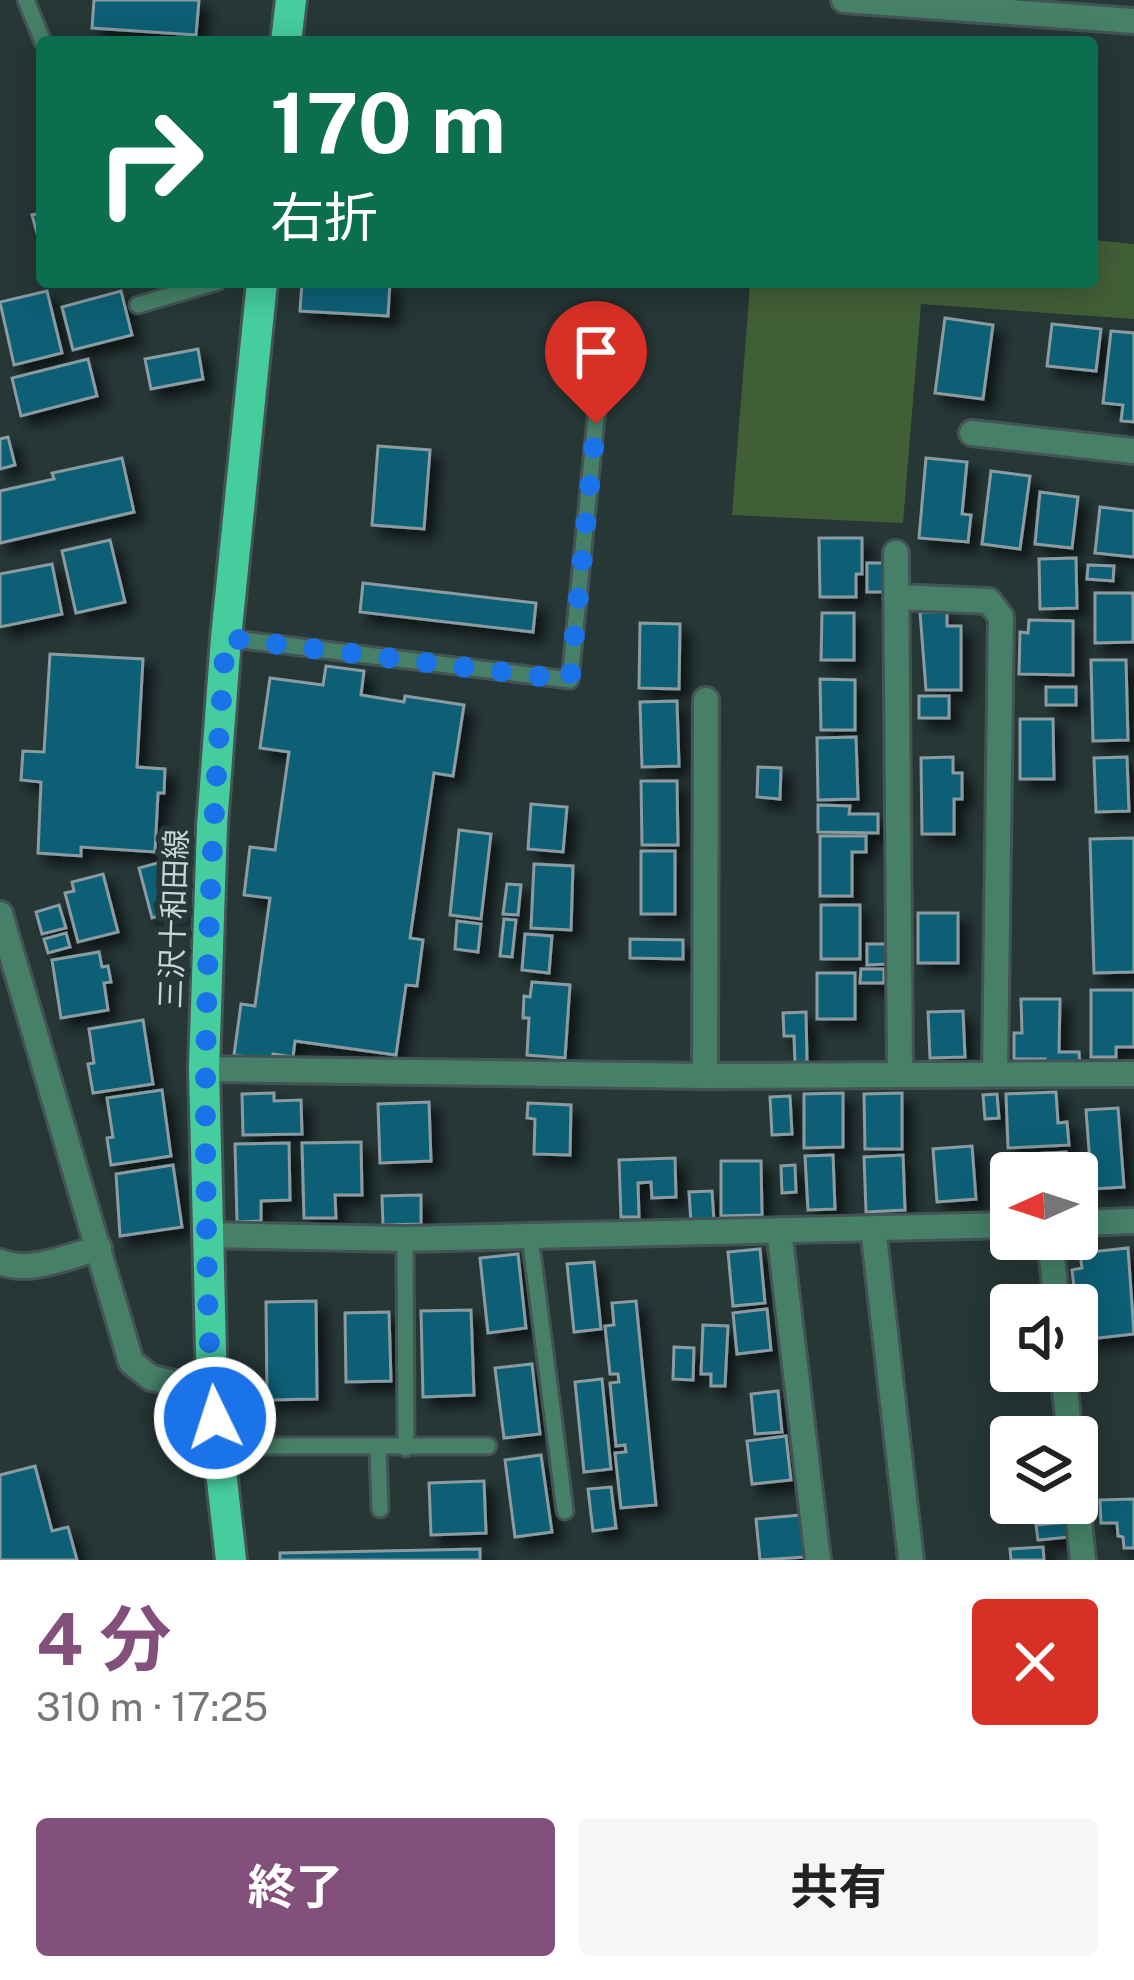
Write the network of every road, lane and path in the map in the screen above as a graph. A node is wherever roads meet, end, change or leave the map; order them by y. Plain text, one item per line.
1 (26, 0) edge
2 (291, 0) edge
3 (844, 0) edge
4 (1134, 21) edge
5 (41, 36) edge
6 (287, 36) edge
7 (195, 288) edge
8 (261, 288) edge
9 (138, 304) dead end
10 (606, 318) dead end
11 (972, 433) dead end
12 (1134, 451) edge
13 (896, 553) dead end
14 (896, 596) junction
15 (226, 638) junction
16 (706, 700) dead end
17 (0, 914) edge
18 (204, 1069) junction
19 (995, 1073) junction
20 (900, 1074) junction
21 (1134, 1074) edge
22 (705, 1076) junction
23 (1134, 1221) edge
24 (1098, 1222) edge
25 (990, 1225) edge
26 (873, 1228) junction
27 (779, 1230) junction
28 (206, 1234) junction
29 (530, 1236) junction
30 (405, 1240) junction
31 (99, 1248) junction
32 (0, 1262) edge
33 (212, 1391) junction
34 (218, 1446) junction
35 (488, 1446) dead end
36 (406, 1448) junction
37 (378, 1449) junction
38 (380, 1509) dead end
39 (566, 1511) dead end
40 (1079, 1524) edge
41 (231, 1560) edge
42 (818, 1560) edge
43 (911, 1560) edge
44 (1083, 1560) edge

1 - 5 lane
2 - 6 main road
3 - 4 street
7 - 9 lane
8 - 15 main road, 三沢十和田線
10 - 15 lane
11 - 12 street
13 - 14 street
14 - 19 street
14 - 20 street
15 - 18 main road, 三沢十和田線
16 - 22 street
17 - 31 street
18 - 22 street
18 - 28 main road, 三沢十和田線
19 - 20 street
19 - 21 street
20 - 22 street
23 - 24 street
25 - 26 street
26 - 27 street
26 - 43 street
27 - 29 street
27 - 42 street
28 - 30 street
28 - 33 main road, 三沢十和田線
29 - 30 street
29 - 39 lane
30 - 36 lane
31 - 32 street
31 - 33 street
33 - 34 main road, 三沢十和田線
34 - 37 lane
34 - 41 main road, 三沢十和田線
35 - 36 lane
36 - 37 lane
37 - 38 lane
40 - 44 street

